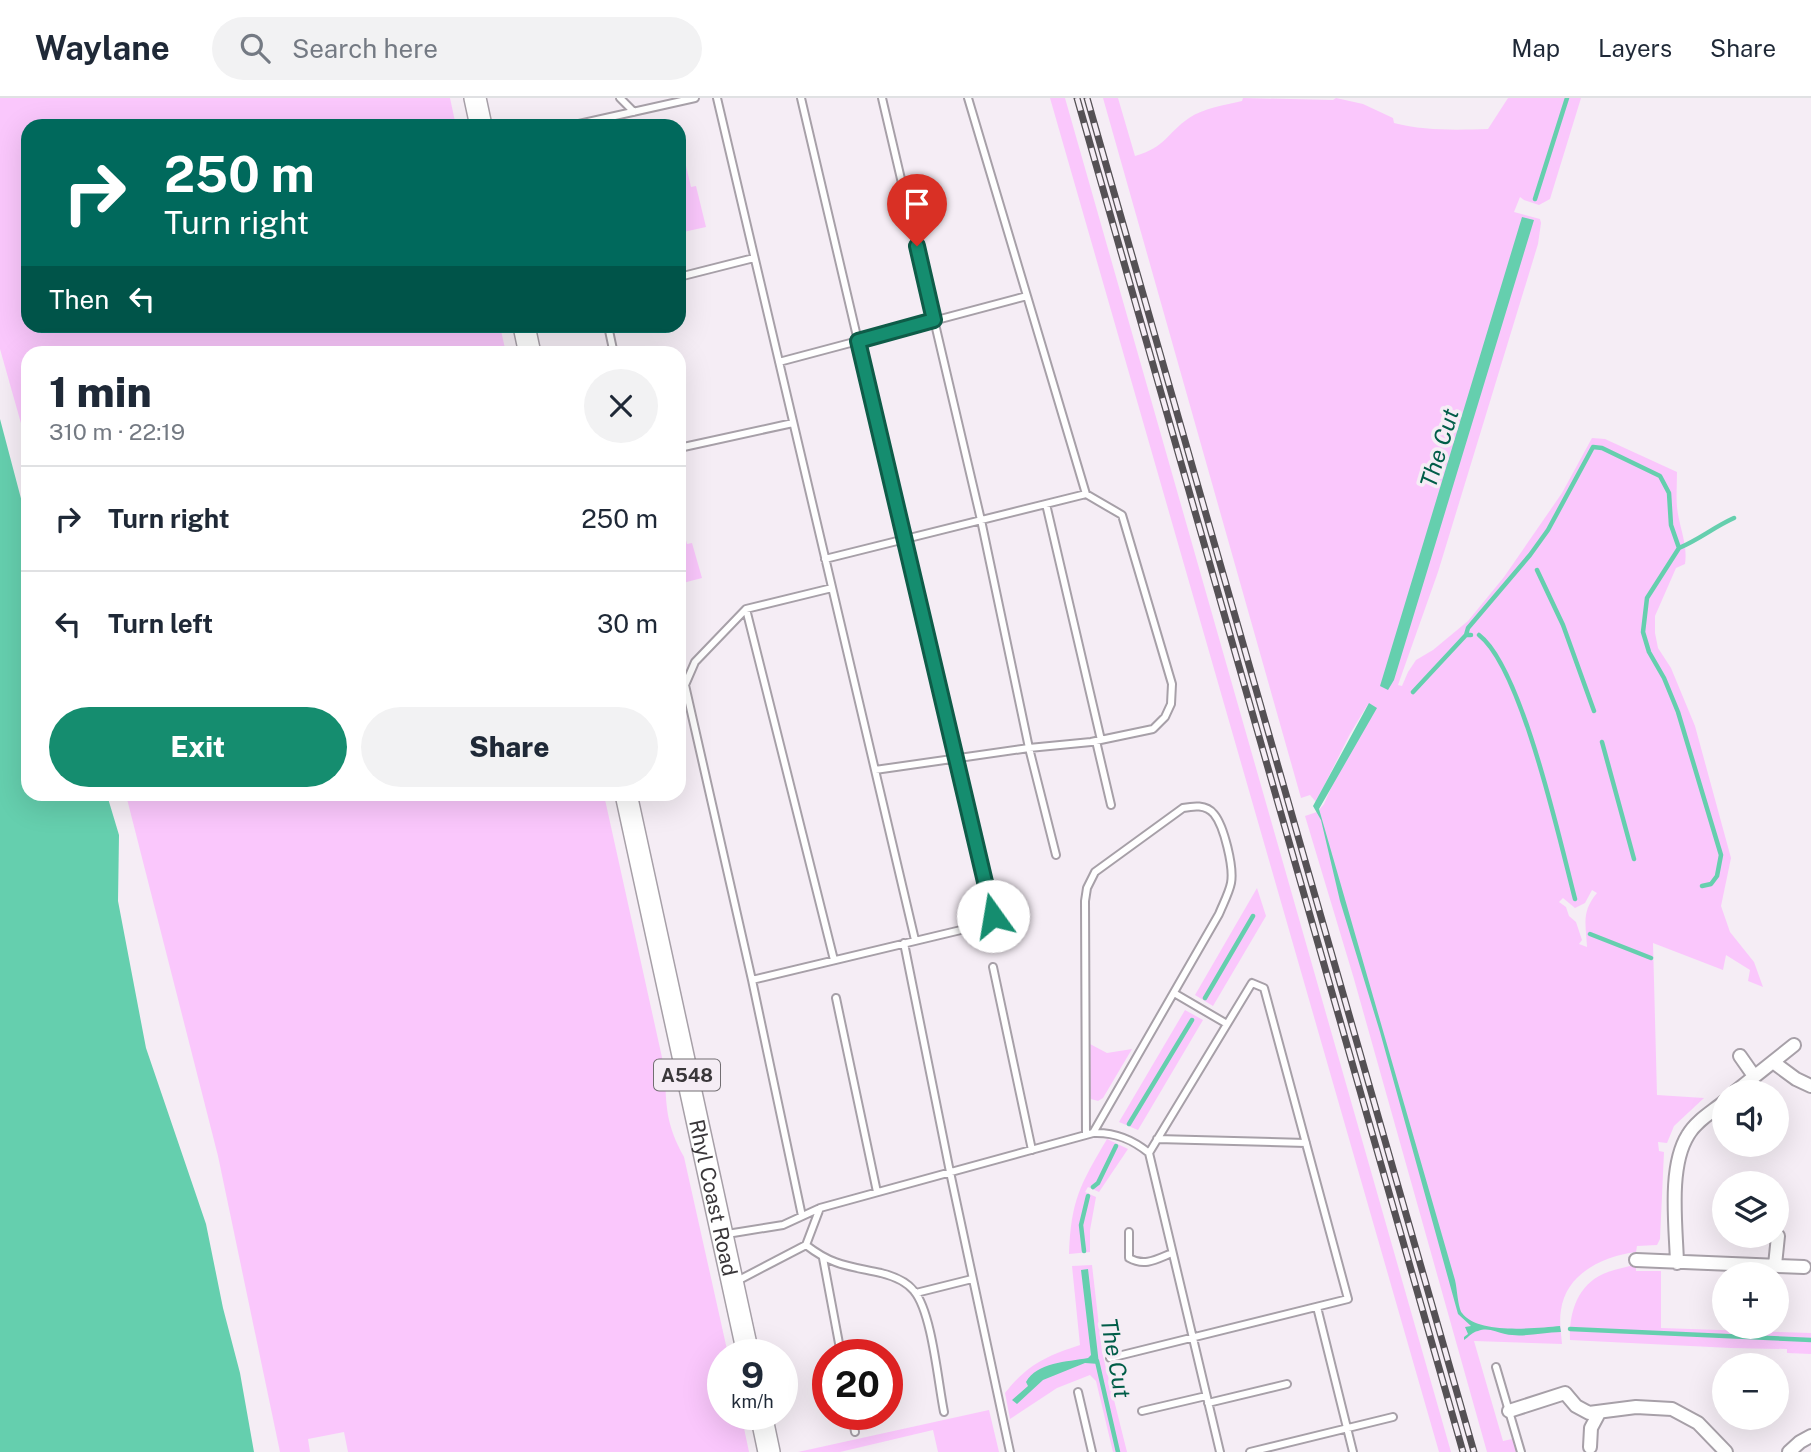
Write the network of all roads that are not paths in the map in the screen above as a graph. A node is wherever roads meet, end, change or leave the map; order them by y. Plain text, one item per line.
1 (475, 98) edge
2 (620, 98) edge
3 (695, 98) edge
4 (717, 98) edge
5 (801, 98) edge
6 (882, 98) edge
7 (968, 98) edge
8 (672, 101) edge
9 (634, 112) junction
10 (480, 119) edge
11 (602, 119) edge
12 (754, 258) junction
13 (686, 275) edge
14 (1027, 296) junction
15 (934, 320) junction
16 (858, 341) junction
17 (779, 362) junction
18 (793, 423) junction
19 (686, 446) edge
20 (1086, 494) junction
21 (1045, 504) junction
22 (981, 520) junction
23 (905, 539) junction
24 (825, 559) junction
25 (832, 588) junction
26 (746, 609) junction
27 (686, 683) edge
28 (686, 689) edge
29 (1098, 740) junction
30 (1029, 748) junction
31 (957, 758) junction
32 (875, 770) junction
33 (628, 801) edge
34 (1111, 805) dead end
35 (1055, 855) dead end
36 (915, 940) junction
37 (904, 943) junction
38 (834, 960) junction
39 (993, 967) dead end
40 (752, 980) junction
41 (1174, 993) junction
42 (836, 998) dead end
43 (1227, 1024) junction
44 (1794, 1045) dead end
45 (1740, 1056) dead end
46 (1773, 1062) junction
47 (1754, 1076) junction
48 (1749, 1080) edge
49 (1811, 1086) edge
50 (1712, 1111) edge
51 (1090, 1134) junction
52 (1157, 1139) junction
53 (1306, 1143) junction
54 (1032, 1150) junction
55 (1149, 1153) junction
56 (950, 1172) junction
57 (877, 1192) junction
58 (821, 1208) junction
59 (802, 1216) junction
60 (1129, 1232) dead end
61 (721, 1235) junction
62 (806, 1245) junction
63 (1172, 1252) junction
64 (823, 1258) junction
65 (1636, 1260) dead end
66 (1677, 1263) junction
67 (1712, 1264) edge
68 (1789, 1266) edge
69 (1804, 1267) dead end
70 (972, 1279) junction
71 (732, 1284) junction
72 (916, 1293) junction
73 (1317, 1307) junction
74 (1192, 1337) junction
75 (745, 1339) edge
76 (838, 1339) edge
77 (1110, 1358) dead end
78 (1496, 1367) dead end
79 (1287, 1384) dead end
80 (1077, 1392) dead end
81 (1207, 1399) junction
82 (1142, 1411) dead end
83 (1509, 1411) junction
84 (944, 1412) dead end
85 (1600, 1413) junction
86 (1393, 1417) dead end
87 (1348, 1428) junction
88 (764, 1430) edge
89 (1811, 1436) edge
90 (1590, 1447) dead end
91 (769, 1452) edge
92 (1010, 1452) edge
93 (1092, 1452) edge
94 (1220, 1452) edge
95 (1250, 1452) edge
96 (1353, 1452) edge
97 (1521, 1452) edge
98 (1726, 1452) edge
99 (1789, 1452) edge

1 - 10 main road
2 - 9 lane
3 - 8 lane
4 - 12 lane
5 - 16 lane
6 - 15 lane
7 - 14 lane
8 - 9 lane
9 - 11 lane
12 - 13 lane
12 - 17 lane
14 - 15 lane
14 - 20 lane
15 - 16 lane
15 - 22 lane
16 - 17 lane
16 - 23 lane
17 - 18 lane
18 - 19 lane
18 - 24 lane
20 - 21 lane
20 - 29 lane
21 - 22 lane
21 - 29 lane
22 - 23 lane
22 - 30 lane
23 - 24 lane
23 - 31 lane
24 - 25 lane
25 - 26 lane
25 - 32 lane
26 - 27 lane
26 - 38 lane
28 - 40 lane
29 - 30 lane
29 - 34 lane
30 - 31 lane
30 - 35 lane
31 - 32 lane
31 - 36 lane
32 - 36 lane
33 - 61 main road, Rhyl Coast Road / A548
36 - 37 lane
37 - 38 lane
37 - 56 lane
38 - 40 lane
39 - 54 lane
40 - 59 lane
41 - 43 lane
41 - 51 lane
41 - 51 lane
42 - 57 lane
43 - 52 lane
43 - 53 lane
44 - 46 street
45 - 47 street
46 - 47 street
46 - 49 street
47 - 48 street
50 - 66 street
51 - 54 lane
51 - 55 lane
52 - 53 lane
52 - 55 lane
53 - 73 lane
54 - 56 lane
55 - 63 lane
56 - 57 lane
56 - 70 lane
57 - 58 lane
58 - 59 lane
58 - 62 lane
59 - 61 lane
60 - 63 lane
61 - 71 main road, Rhyl Coast Road / A548
62 - 64 lane
62 - 71 lane
63 - 74 lane
64 - 72 lane
64 - 76 lane
65 - 66 street
66 - 67 street
68 - 69 street
70 - 72 lane
70 - 92 lane
71 - 75 main road, Rhyl Coast Road / A548
72 - 84 lane
73 - 74 lane
73 - 87 lane
74 - 77 lane
74 - 81 lane
78 - 83 lane
79 - 81 lane
80 - 93 lane
81 - 82 lane
81 - 94 lane
83 - 85 street
83 - 97 lane
85 - 90 street
85 - 98 street
86 - 87 lane
87 - 95 lane
87 - 96 lane
88 - 91 main road
89 - 99 street

